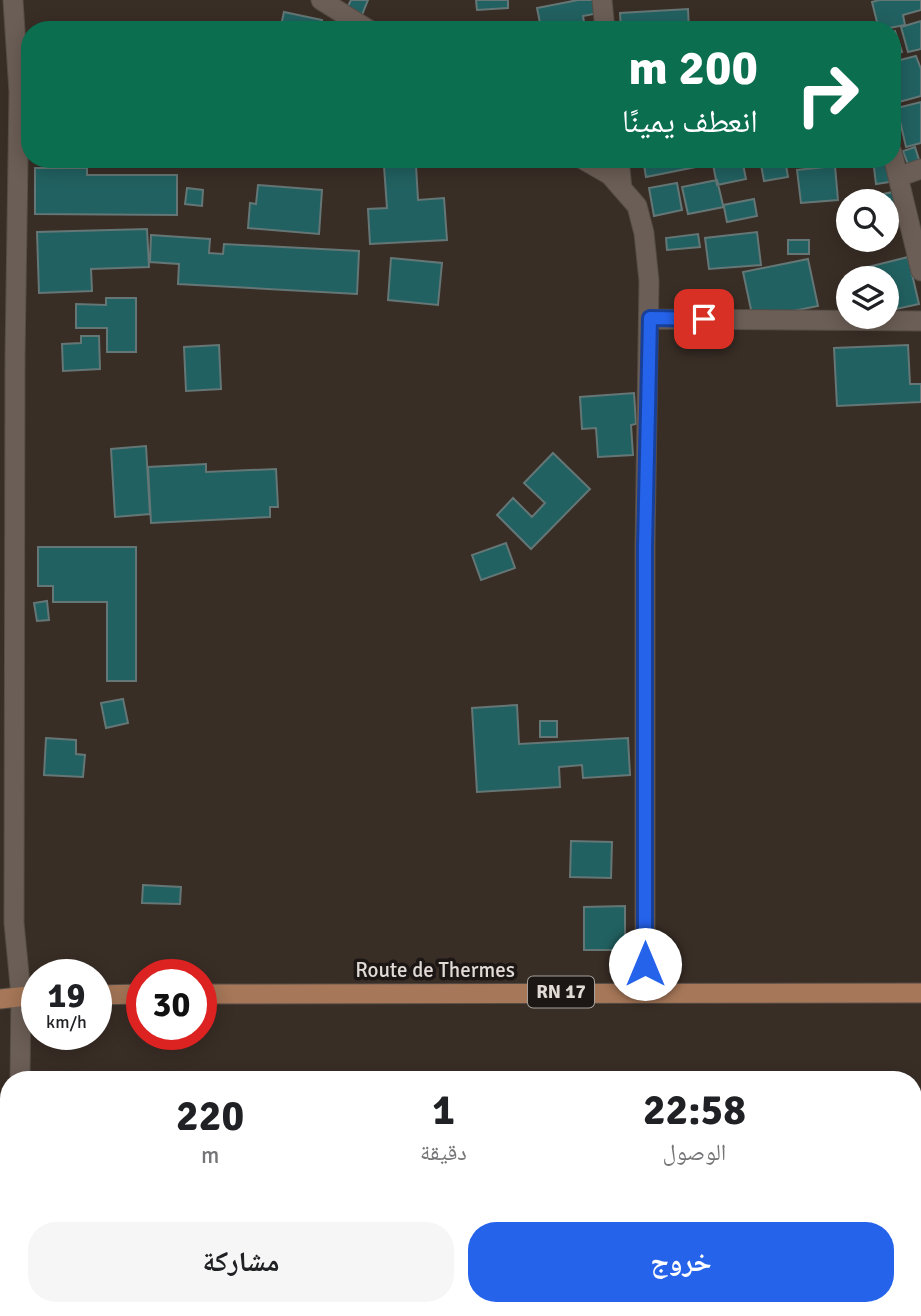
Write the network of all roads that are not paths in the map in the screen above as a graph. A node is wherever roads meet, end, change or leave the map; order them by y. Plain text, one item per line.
1 (13, 0) edge
2 (321, 0) edge
3 (602, 0) edge
4 (355, 21) edge
5 (604, 21) edge
6 (598, 168) edge
7 (620, 168) edge
8 (896, 168) edge
9 (921, 169) edge
10 (898, 177) junction
11 (622, 189) junction
12 (921, 271) edge
13 (650, 318) junction
14 (921, 321) edge
15 (22, 959) edge
16 (645, 992) junction
17 (921, 993) edge
18 (217, 994) edge
19 (21, 996) edge
20 (0, 999) edge
21 (23, 1050) edge
22 (21, 1071) edge

1 - 15 street
2 - 4 street
3 - 5 street
6 - 11 street
7 - 11 street
8 - 10 street
9 - 10 street
10 - 12 street
11 - 13 street
13 - 14 street
13 - 16 street
16 - 17 main road, Route de Thermes / RN 17
16 - 18 main road, Route de Thermes / RN 17
19 - 20 main road
21 - 22 street

